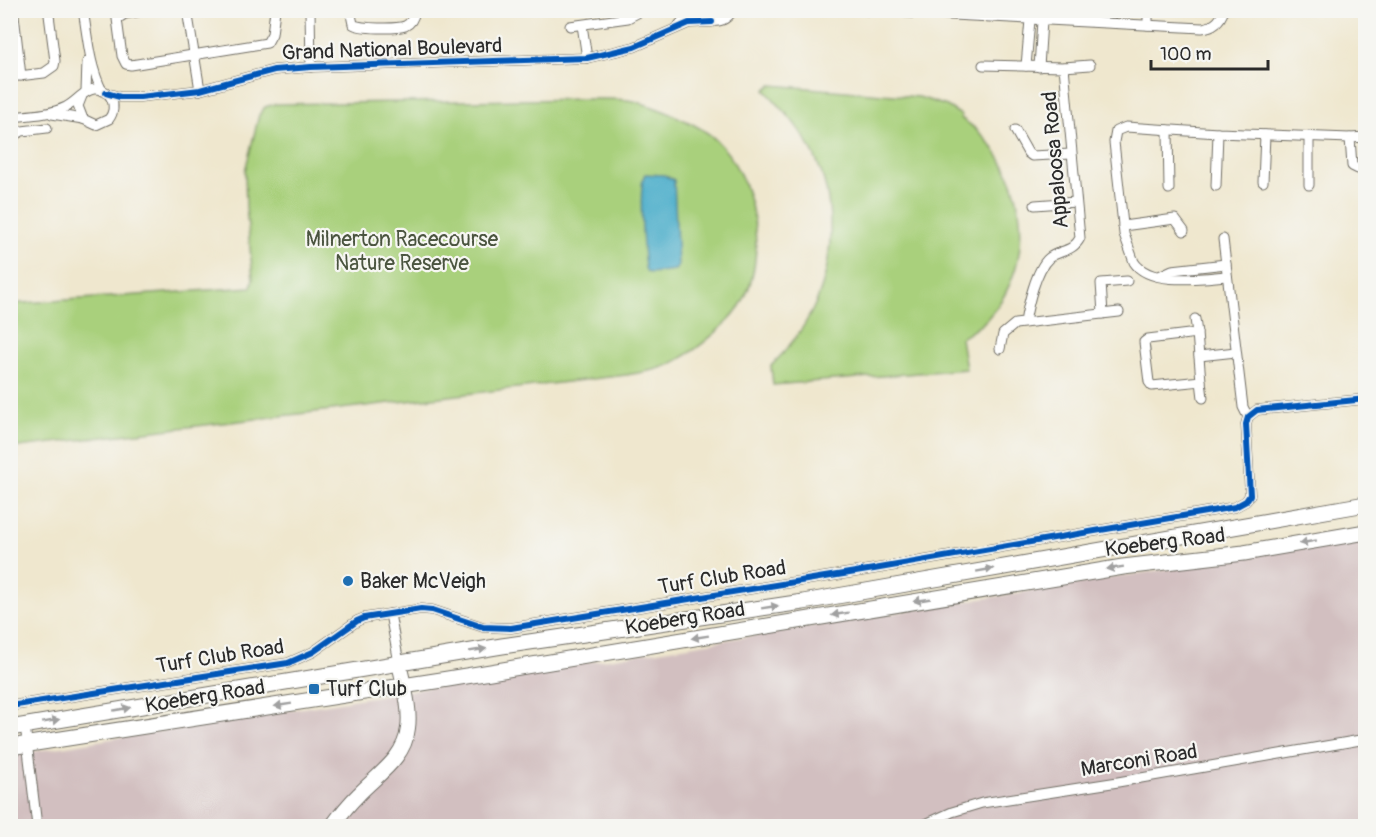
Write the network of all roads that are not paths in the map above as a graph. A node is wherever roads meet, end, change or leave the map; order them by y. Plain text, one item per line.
1 (83, 10) edge
2 (148, 10) edge
3 (187, 10) edge
4 (274, 10) edge
5 (310, 10) edge
6 (350, 10) edge
7 (415, 10) edge
8 (643, 10) edge
9 (693, 10) edge
10 (699, 10) edge
11 (740, 10) edge
12 (855, 10) edge
13 (1148, 10) edge
14 (1224, 10) edge
15 (627, 14) edge
16 (731, 14) edge
17 (14, 15) dead end
18 (49, 15) dead end
19 (1030, 20) junction
20 (1042, 21) junction
21 (712, 22) junction
22 (584, 25) junction
23 (1148, 25) junction
24 (570, 26) dead end
25 (677, 27) junction
26 (88, 51) junction
27 (194, 55) junction
28 (588, 58) junction
29 (983, 65) dead end
30 (1090, 65) dead end
31 (1026, 66) junction
32 (1040, 66) junction
33 (311, 67) junction
34 (1064, 67) junction
35 (21, 76) junction
36 (10, 77) edge
37 (200, 90) junction
38 (104, 92) junction
39 (84, 94) junction
40 (140, 98) junction
41 (47, 113) junction
42 (112, 115) junction
43 (10, 117) edge
44 (83, 119) junction
45 (47, 128) dead end
46 (1015, 130) dead end
47 (1168, 130) junction
48 (1218, 133) junction
49 (1265, 135) junction
50 (1309, 136) junction
51 (1365, 137) edge
52 (10, 138) edge
53 (1350, 138) junction
54 (1071, 154) junction
55 (1365, 170) edge
56 (1263, 182) dead end
57 (1309, 184) dead end
58 (1216, 186) dead end
59 (1169, 189) dead end
60 (1076, 202) junction
61 (1035, 205) dead end
62 (1123, 226) junction
63 (1184, 231) dead end
64 (1223, 239) dead end
65 (1226, 264) junction
66 (1160, 276) junction
67 (1227, 276) junction
68 (1127, 281) dead end
69 (1119, 312) dead end
70 (1103, 314) junction
71 (1195, 319) dead end
72 (1025, 322) junction
73 (1197, 333) junction
74 (1000, 349) dead end
75 (1236, 352) junction
76 (1199, 356) junction
77 (1201, 381) junction
78 (1203, 398) dead end
79 (1365, 399) edge
80 (1248, 417) junction
81 (1365, 504) edge
82 (1365, 532) edge
83 (390, 614) junction
84 (399, 663) junction
85 (404, 686) junction
86 (10, 706) edge
87 (18, 727) edge
88 (1365, 739) edge
89 (28, 745) junction
90 (10, 747) edge
91 (37, 826) edge
92 (332, 826) edge
93 (921, 826) edge

1 - 26 street
2 - 27 street
3 - 27 street
4 - 27 street
5 - 33 street
6 - 7 street
8 - 15 street
9 - 25 street, Grand National Boulevard
10 - 21 street
11 - 16 street
12 - 19 street
13 - 23 street
14 - 23 street
15 - 22 street
16 - 21 street, Grand National Boulevard
17 - 35 street
18 - 35 street
19 - 20 street
19 - 31 street, Appaloosa Road
20 - 23 street
20 - 32 street, Appaloosa Road
21 - 25 street, Grand National Boulevard
22 - 24 street
22 - 28 street
25 - 28 street, Grand National Boulevard
26 - 38 street
26 - 39 street
27 - 37 street
28 - 33 street, Grand National Boulevard
29 - 31 street
30 - 34 street
31 - 32 street, Appaloosa Road
32 - 34 street, Appaloosa Road
33 - 37 street, Grand National Boulevard
34 - 54 street, Appaloosa Road
35 - 36 street
37 - 40 street, Grand National Boulevard
38 - 39 street
38 - 40 street, Grand National Boulevard
38 - 42 street
39 - 41 street
39 - 44 street
40 - 42 street, Grand National Boulevard
41 - 43 street
41 - 44 street
42 - 44 street
45 - 52 street
46 - 54 street
47 - 48 street
47 - 59 street
47 - 62 street
48 - 49 street
48 - 58 street
49 - 50 street
49 - 56 street
50 - 53 street
50 - 57 street
51 - 53 street
53 - 55 street
54 - 60 street, Appaloosa Road
60 - 61 street
60 - 72 street, Appaloosa Road
62 - 63 street
62 - 66 street
64 - 65 street
65 - 66 street
65 - 67 street
66 - 67 street
67 - 75 street
68 - 70 street
69 - 70 street
70 - 72 street
71 - 73 street
72 - 74 street
73 - 76 street
73 - 77 street
75 - 76 street
75 - 80 street
76 - 77 street
77 - 78 street
79 - 80 street
80 - 83 street, Turf Club Road
84 -> 81 main road, Koeberg Road
82 -> 85 main road, Koeberg Road
83 - 84 street
83 - 86 street, Turf Club Road
84 - 85 main road
87 -> 84 main road, Koeberg Road
85 -> 89 main road, Koeberg Road
85 - 92 main road
87 - 89 street
88 - 93 street, Marconi Road
89 - 90 main road, Koeberg Road
89 - 91 street

